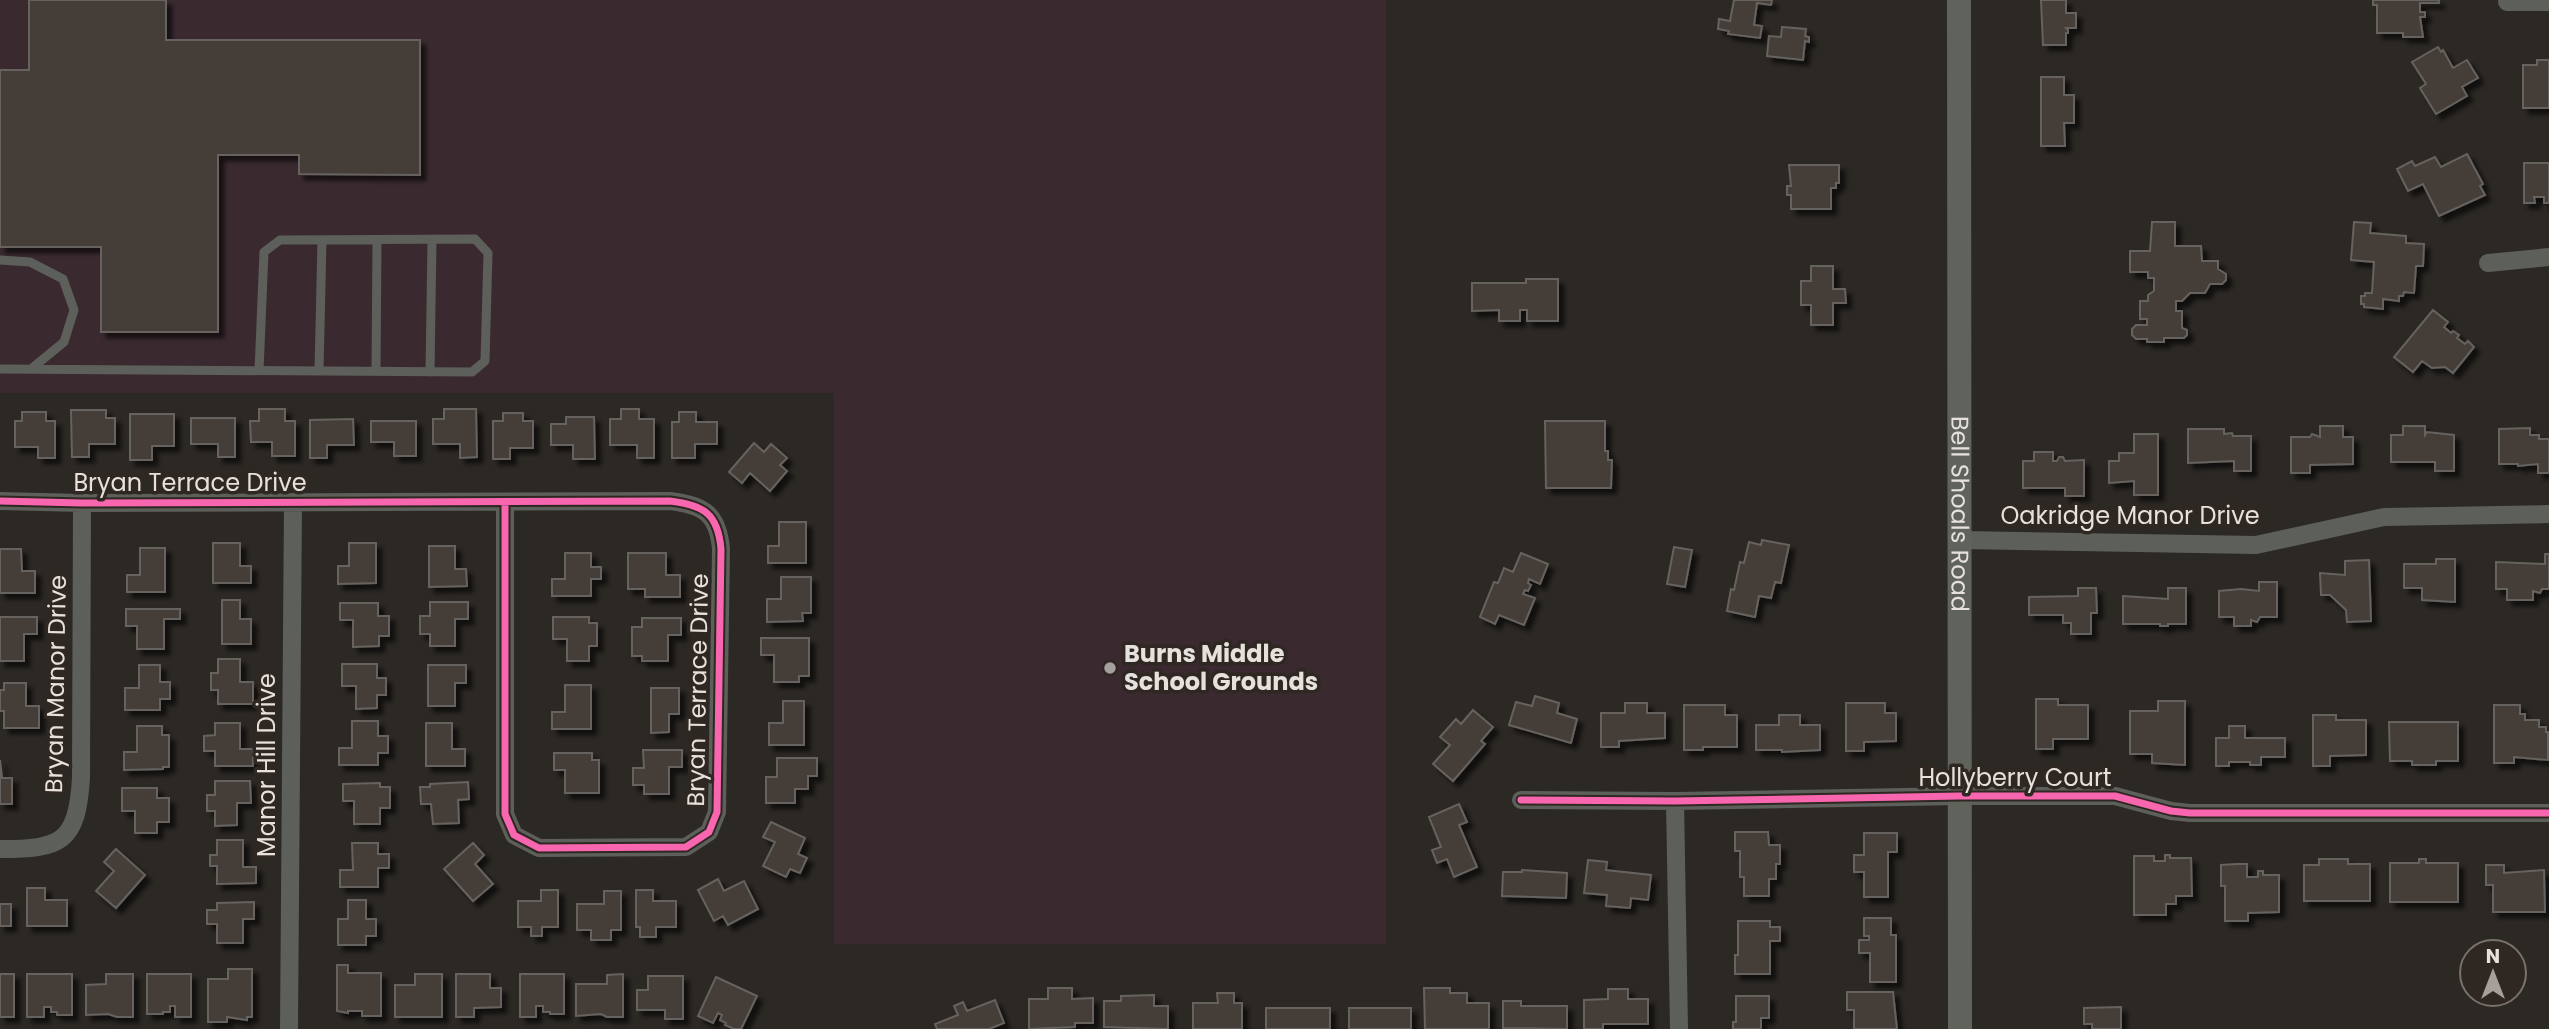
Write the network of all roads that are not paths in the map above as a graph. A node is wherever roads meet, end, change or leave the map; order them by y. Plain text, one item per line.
1 (1959, 0) edge
2 (2507, 2) dead end
3 (2549, 2) edge
4 (321, 240) junction
5 (377, 240) junction
6 (432, 240) junction
7 (2549, 257) edge
8 (0, 260) edge
9 (2488, 263) dead end
10 (0, 369) edge
11 (31, 369) junction
12 (259, 371) junction
13 (319, 371) junction
14 (376, 371) junction
15 (430, 372) junction
16 (0, 501) edge
17 (293, 502) junction
18 (505, 502) junction
19 (82, 503) junction
20 (2549, 514) edge
21 (1961, 540) junction
22 (1960, 796) junction
23 (1521, 800) dead end
24 (1675, 801) junction
25 (2549, 813) edge
26 (0, 849) edge
27 (289, 1029) edge
28 (1679, 1029) edge
29 (1960, 1029) edge

1 - 21 main road, Bell Shoals Road
2 - 3 street
4 - 5 lane
4 - 12 lane
4 - 13 lane
5 - 6 lane
5 - 14 lane
6 - 15 lane
6 - 15 lane
7 - 9 street
8 - 11 lane
10 - 11 lane
11 - 12 lane
12 - 13 lane
13 - 14 lane
14 - 15 lane
16 - 19 street, Bryan Terrace Drive
17 - 18 street, Bryan Terrace Drive
17 - 19 street, Bryan Terrace Drive
17 - 27 street, Manor Hill Drive
18 - 18 street, Bryan Terrace Drive
19 - 26 street, Bryan Manor Drive
20 - 21 street, Oakridge Manor Drive
21 - 22 main road, Bell Shoals Road
22 - 24 street, Hollyberry Court
22 - 25 street, Hollyberry Court
22 - 29 main road, Bell Shoals Road
23 - 24 street, Hollyberry Court
24 - 28 street

